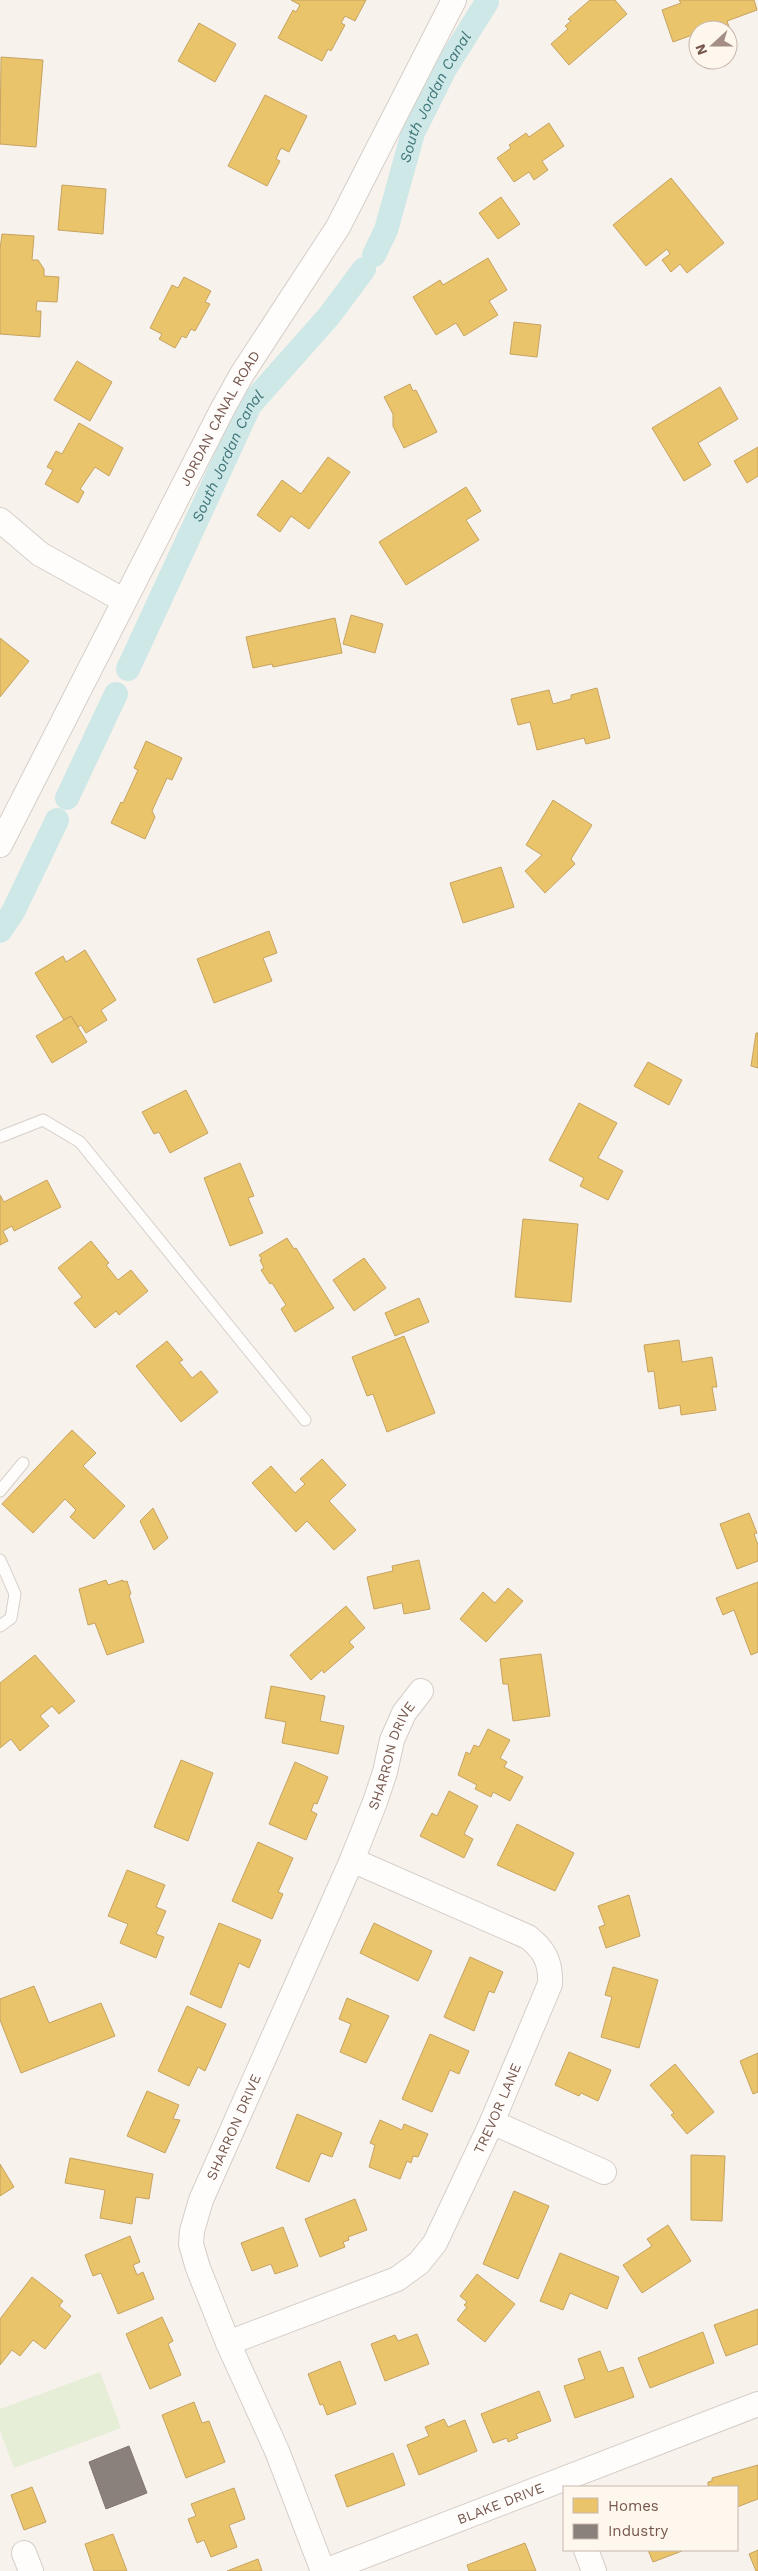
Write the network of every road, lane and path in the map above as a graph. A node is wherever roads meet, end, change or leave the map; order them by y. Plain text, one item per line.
1 (454, 0) edge
2 (0, 520) edge
3 (124, 600) junction
4 (0, 845) edge
5 (0, 1137) edge
6 (305, 1420) dead end
7 (23, 1463) dead end
8 (0, 1491) edge
9 (0, 1560) edge
10 (0, 1626) edge
11 (421, 1690) dead end
12 (352, 1860) junction
13 (492, 2122) junction
14 (604, 2172) dead end
15 (228, 2343) junction
16 (758, 2404) edge
17 (564, 2486) edge
18 (562, 2487) edge
19 (586, 2551) edge
20 (324, 2571) edge
21 (594, 2571) edge

1 - 3 street, JORDAN CANAL ROAD
2 - 3 street
3 - 4 street, JORDAN CANAL ROAD
5 - 6 lane
7 - 8 lane
9 - 10 lane
11 - 12 street, SHARRON DRIVE
12 - 13 street, TREVOR LANE
12 - 15 street, SHARRON DRIVE
13 - 14 street
13 - 15 street, TREVOR LANE
15 - 20 street, SHARRON DRIVE
16 - 17 street, BLAKE DRIVE
18 - 20 street, BLAKE DRIVE
19 - 21 street

